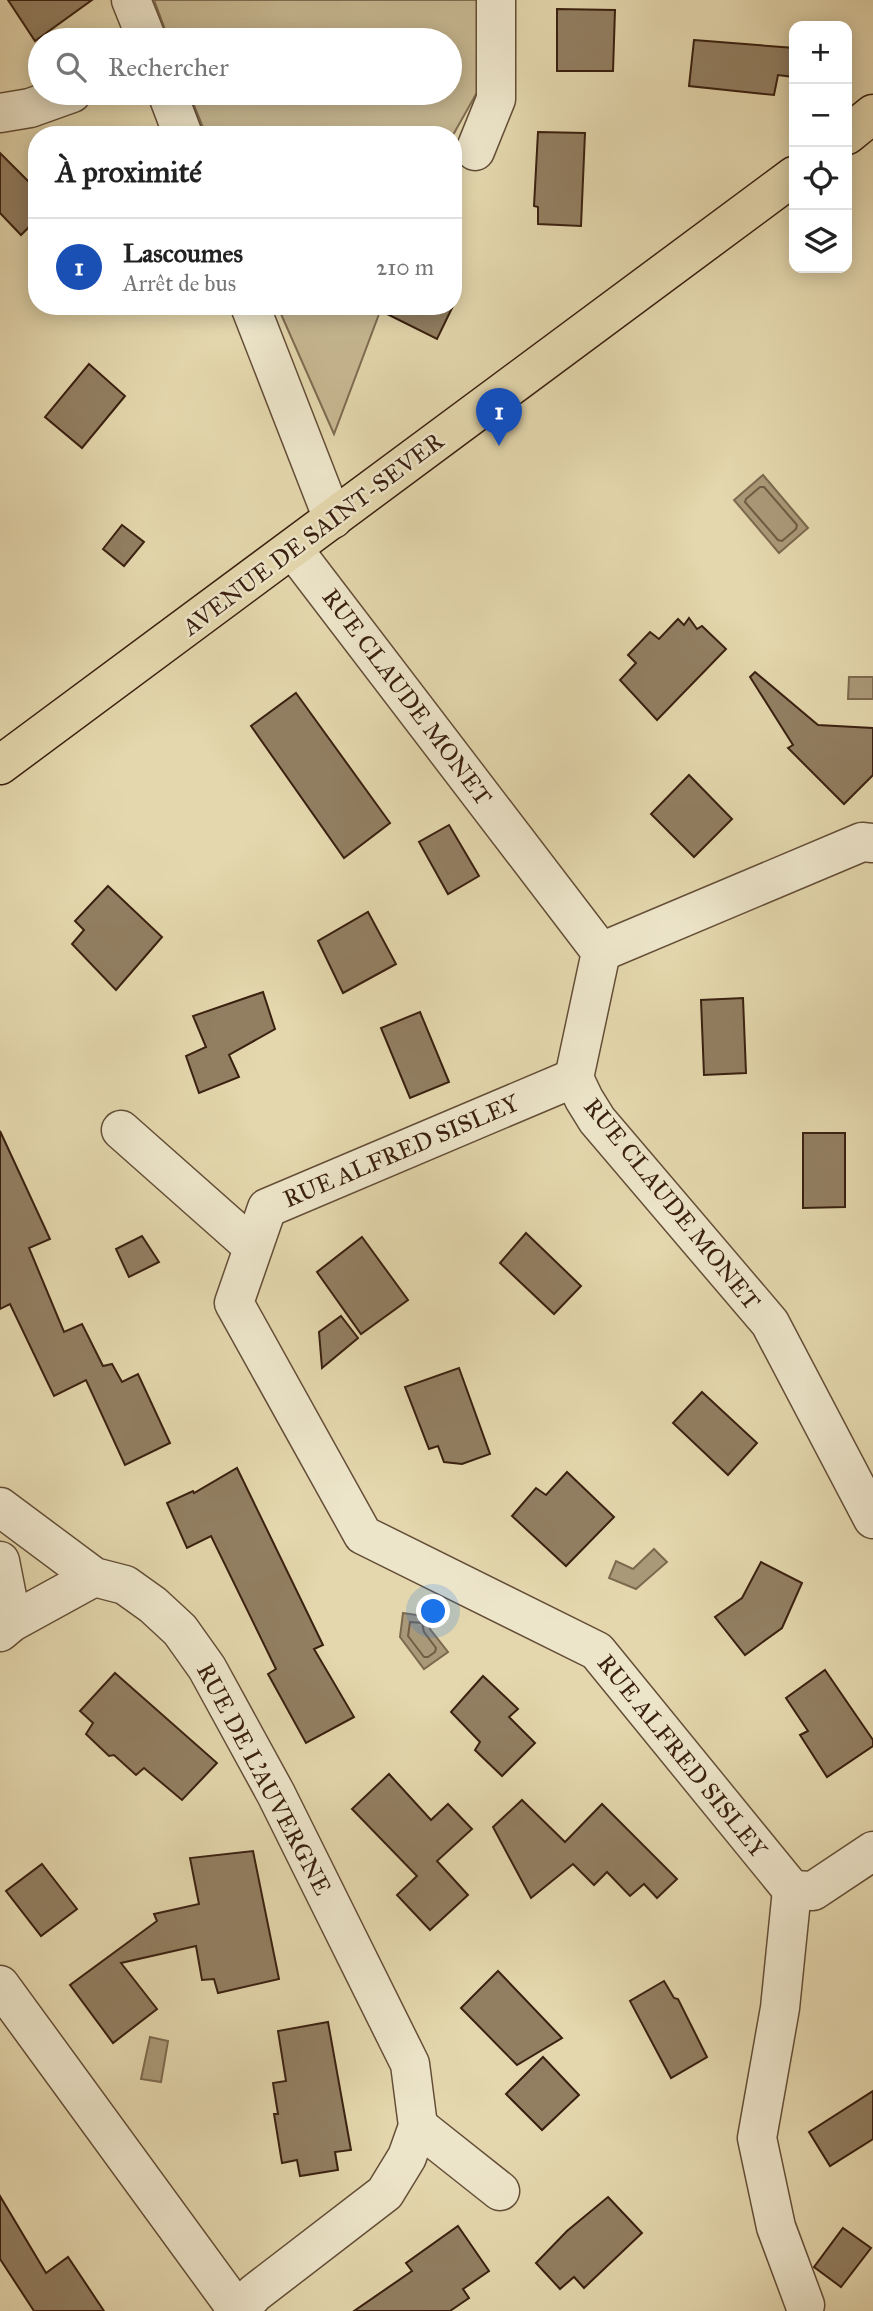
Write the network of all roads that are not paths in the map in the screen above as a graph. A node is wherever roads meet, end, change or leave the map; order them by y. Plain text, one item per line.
1 (131, 0) edge
2 (496, 0) edge
3 (142, 28) edge
4 (38, 105) edge
5 (172, 105) edge
6 (0, 113) edge
7 (873, 114) edge
8 (873, 125) edge
9 (180, 126) edge
10 (852, 131) edge
11 (852, 138) edge
12 (475, 151) dead end
13 (789, 180) edge
14 (254, 315) edge
15 (333, 519) junction
16 (293, 549) junction
17 (0, 765) edge
18 (873, 843) edge
19 (601, 952) junction
20 (574, 1078) junction
21 (121, 1130) dead end
22 (253, 1247) junction
23 (0, 1507) edge
24 (873, 1519) edge
25 (0, 1561) edge
26 (94, 1577) junction
27 (6, 1627) edge
28 (873, 1851) edge
29 (792, 1890) junction
30 (0, 1985) edge
31 (418, 2126) junction
32 (500, 2191) dead end
33 (805, 2305) dead end
34 (238, 2311) edge

1 - 3 street
2 - 12 street
4 - 6 street
5 - 9 street
7 - 10 main road
8 - 11 main road
13 - 15 main road, AVENUE DE SAINT-SEVER
14 - 15 street
15 - 16 main road, AVENUE DE SAINT-SEVER
16 - 17 main road, AVENUE DE SAINT-SEVER
16 - 19 street, RUE CLAUDE MONET
18 - 19 street
19 - 20 street, RUE CLAUDE MONET
20 - 22 street, RUE ALFRED SISLEY
20 - 24 street, RUE CLAUDE MONET
21 - 22 street
22 - 29 street, RUE ALFRED SISLEY
23 - 26 street
25 - 27 street
26 - 27 street
26 - 31 street, RUE DE L'AUVERGNE
28 - 29 street
29 - 33 street
30 - 34 street
31 - 32 street
31 - 34 street, RUE DE L'AUVERGNE

